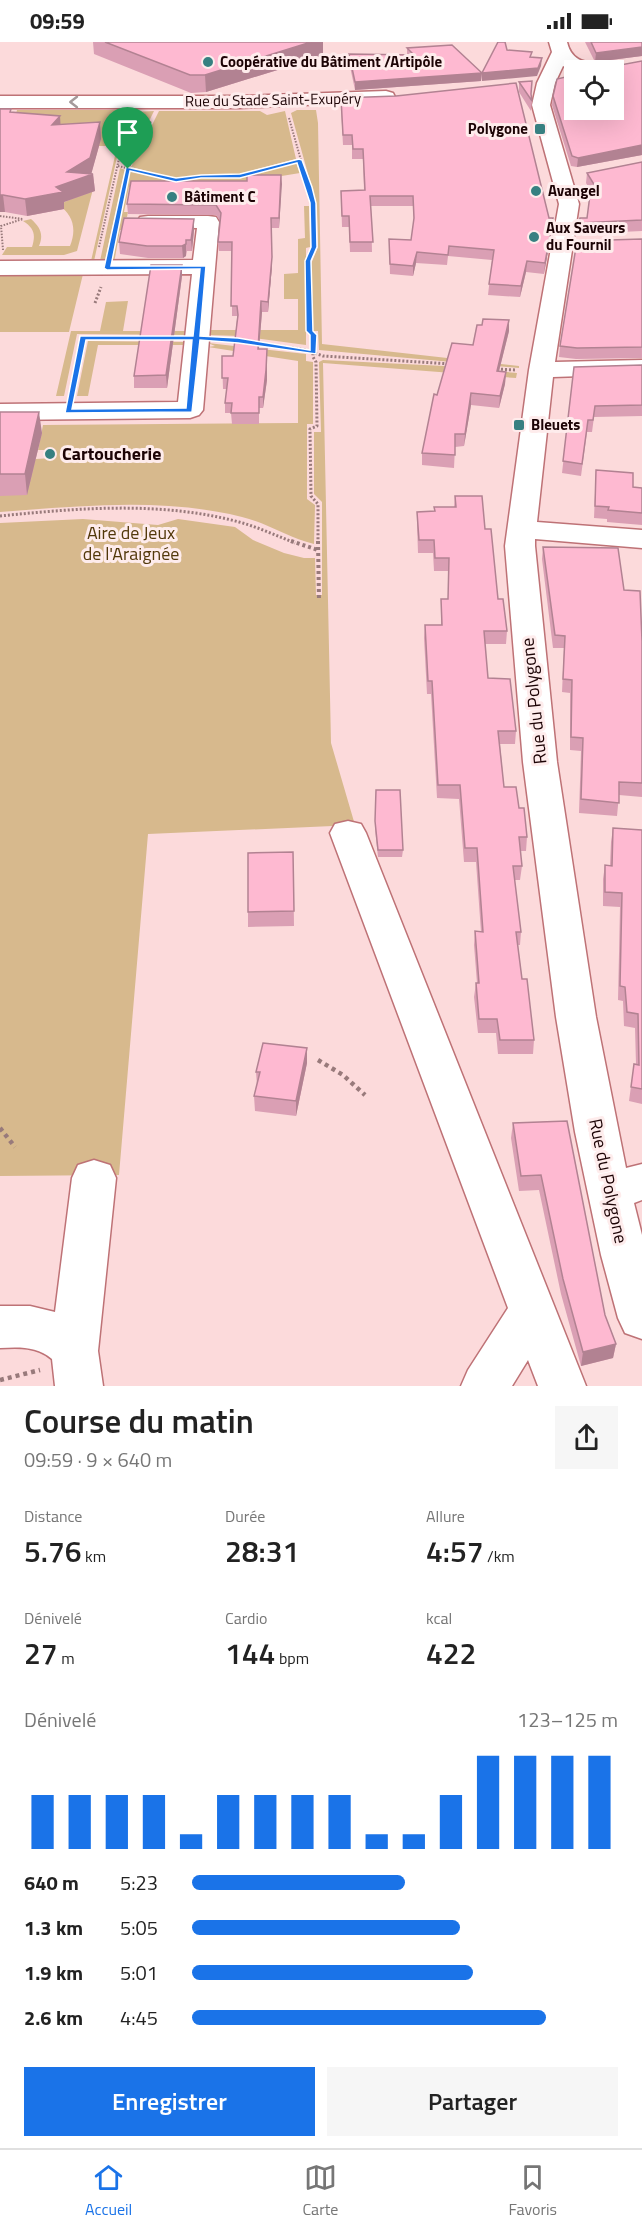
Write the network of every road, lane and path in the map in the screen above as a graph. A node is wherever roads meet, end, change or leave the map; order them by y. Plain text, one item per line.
1 (559, 48) edge
2 (571, 60) edge
3 (564, 77) edge
4 (538, 83) junction
5 (408, 96) edge
6 (292, 100) junction
7 (0, 102) edge
8 (131, 107) junction
9 (151, 121) dead end
10 (299, 160) junction
11 (118, 166) junction
12 (128, 169) junction
13 (0, 216) edge
14 (128, 222) edge
15 (1, 226) edge
16 (0, 255) edge
17 (203, 267) junction
18 (0, 268) edge
19 (101, 268) junction
20 (94, 303) dead end
21 (196, 338) junction
22 (313, 352) junction
23 (457, 364) edge
24 (642, 367) edge
25 (487, 368) edge
26 (541, 370) junction
27 (68, 411) junction
28 (0, 412) edge
29 (0, 516) edge
30 (521, 529) junction
31 (642, 539) edge
32 (318, 550) junction
33 (319, 600) dead end
34 (348, 833) dead end
35 (318, 1060) dead end
36 (365, 1095) dead end
37 (0, 1128) edge
38 (15, 1148) dead end
39 (94, 1178) dead end
40 (626, 1187) edge
41 (533, 1310) junction
42 (642, 1318) edge
43 (0, 1327) edge
44 (76, 1369) edge
45 (485, 1386) edge
46 (562, 1386) edge

1 - 2 street
1 - 4 street, Rue du Polygone
3 - 4 street
4 - 26 street, Rue du Polygone
5 - 6 street, Rue du Stade Saint-Exupéry
6 - 8 street, Rue du Stade Saint-Exupéry
6 - 10 path
8 -> 7 street, Rue du Stade Saint-Exupéry
8 - 11 path
9 - 12 path
10 - 12 path
10 - 22 path
11 - 12 path
11 - 19 path
12 - 19 path
13 - 15 path
13 - 15 path
14 - 17 street
15 - 16 path
17 - 19 street
17 - 21 street
18 - 19 street
19 - 20 path
21 - 22 path
21 - 27 path
21 - 27 street
22 - 23 path
22 - 32 path
24 - 26 street
25 - 26 path
26 - 30 street, Rue du Polygone
27 - 28 street
29 - 32 path
30 - 31 street
30 - 40 street, Rue du Polygone
32 - 33 path
34 - 41 street
35 - 36 path
37 - 38 path
39 - 44 street
40 - 42 street, Rue du Polygone
41 - 45 street
41 - 46 street
43 - 44 street

